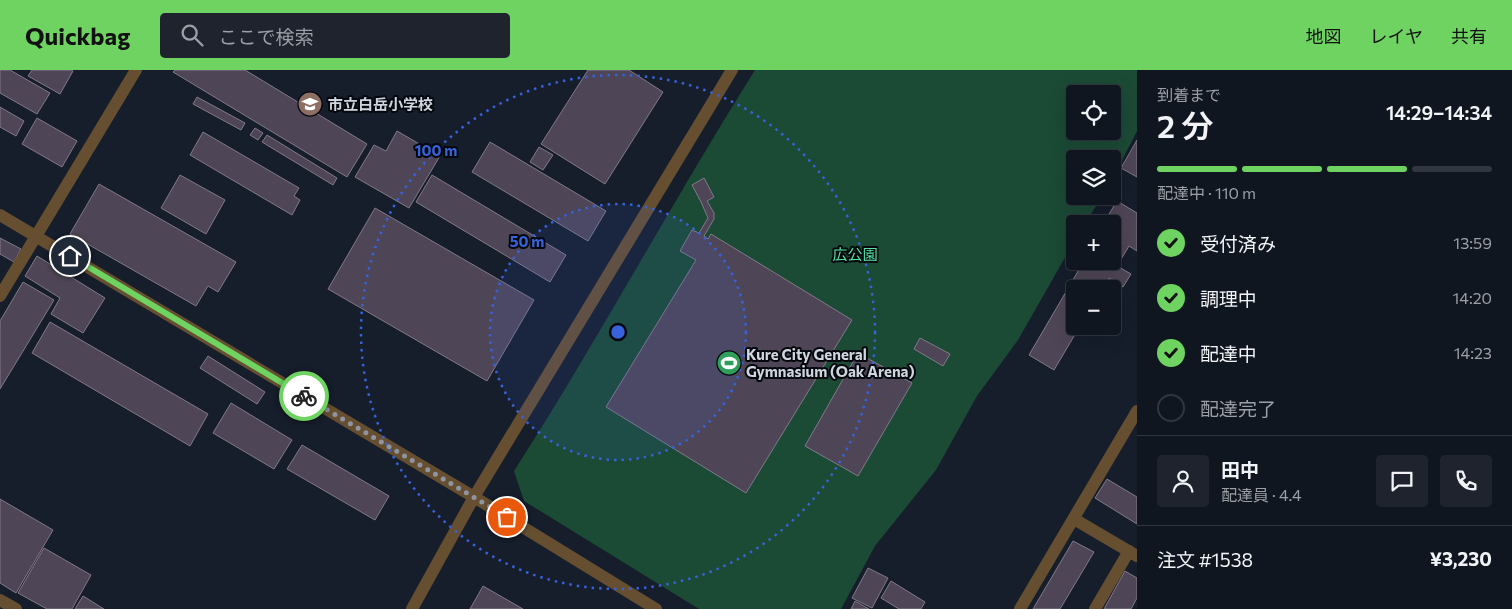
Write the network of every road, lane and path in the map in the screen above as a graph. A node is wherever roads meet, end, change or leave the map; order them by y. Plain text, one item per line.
1 (136, 70) edge
2 (732, 70) edge
3 (0, 215) edge
4 (37, 236) junction
5 (0, 296) edge
6 (1137, 411) edge
7 (474, 497) junction
8 (1074, 519) junction
9 (1133, 553) edge
10 (0, 600) edge
11 (16, 609) edge
12 (412, 609) edge
13 (656, 609) edge
14 (1020, 609) edge
15 (1095, 609) edge

1 - 4 street
2 - 7 street
3 - 4 street
4 - 5 street
4 - 7 street
6 - 8 street
7 - 12 street
7 - 13 street
8 - 9 street
8 - 14 street
9 - 15 street
10 - 11 street

